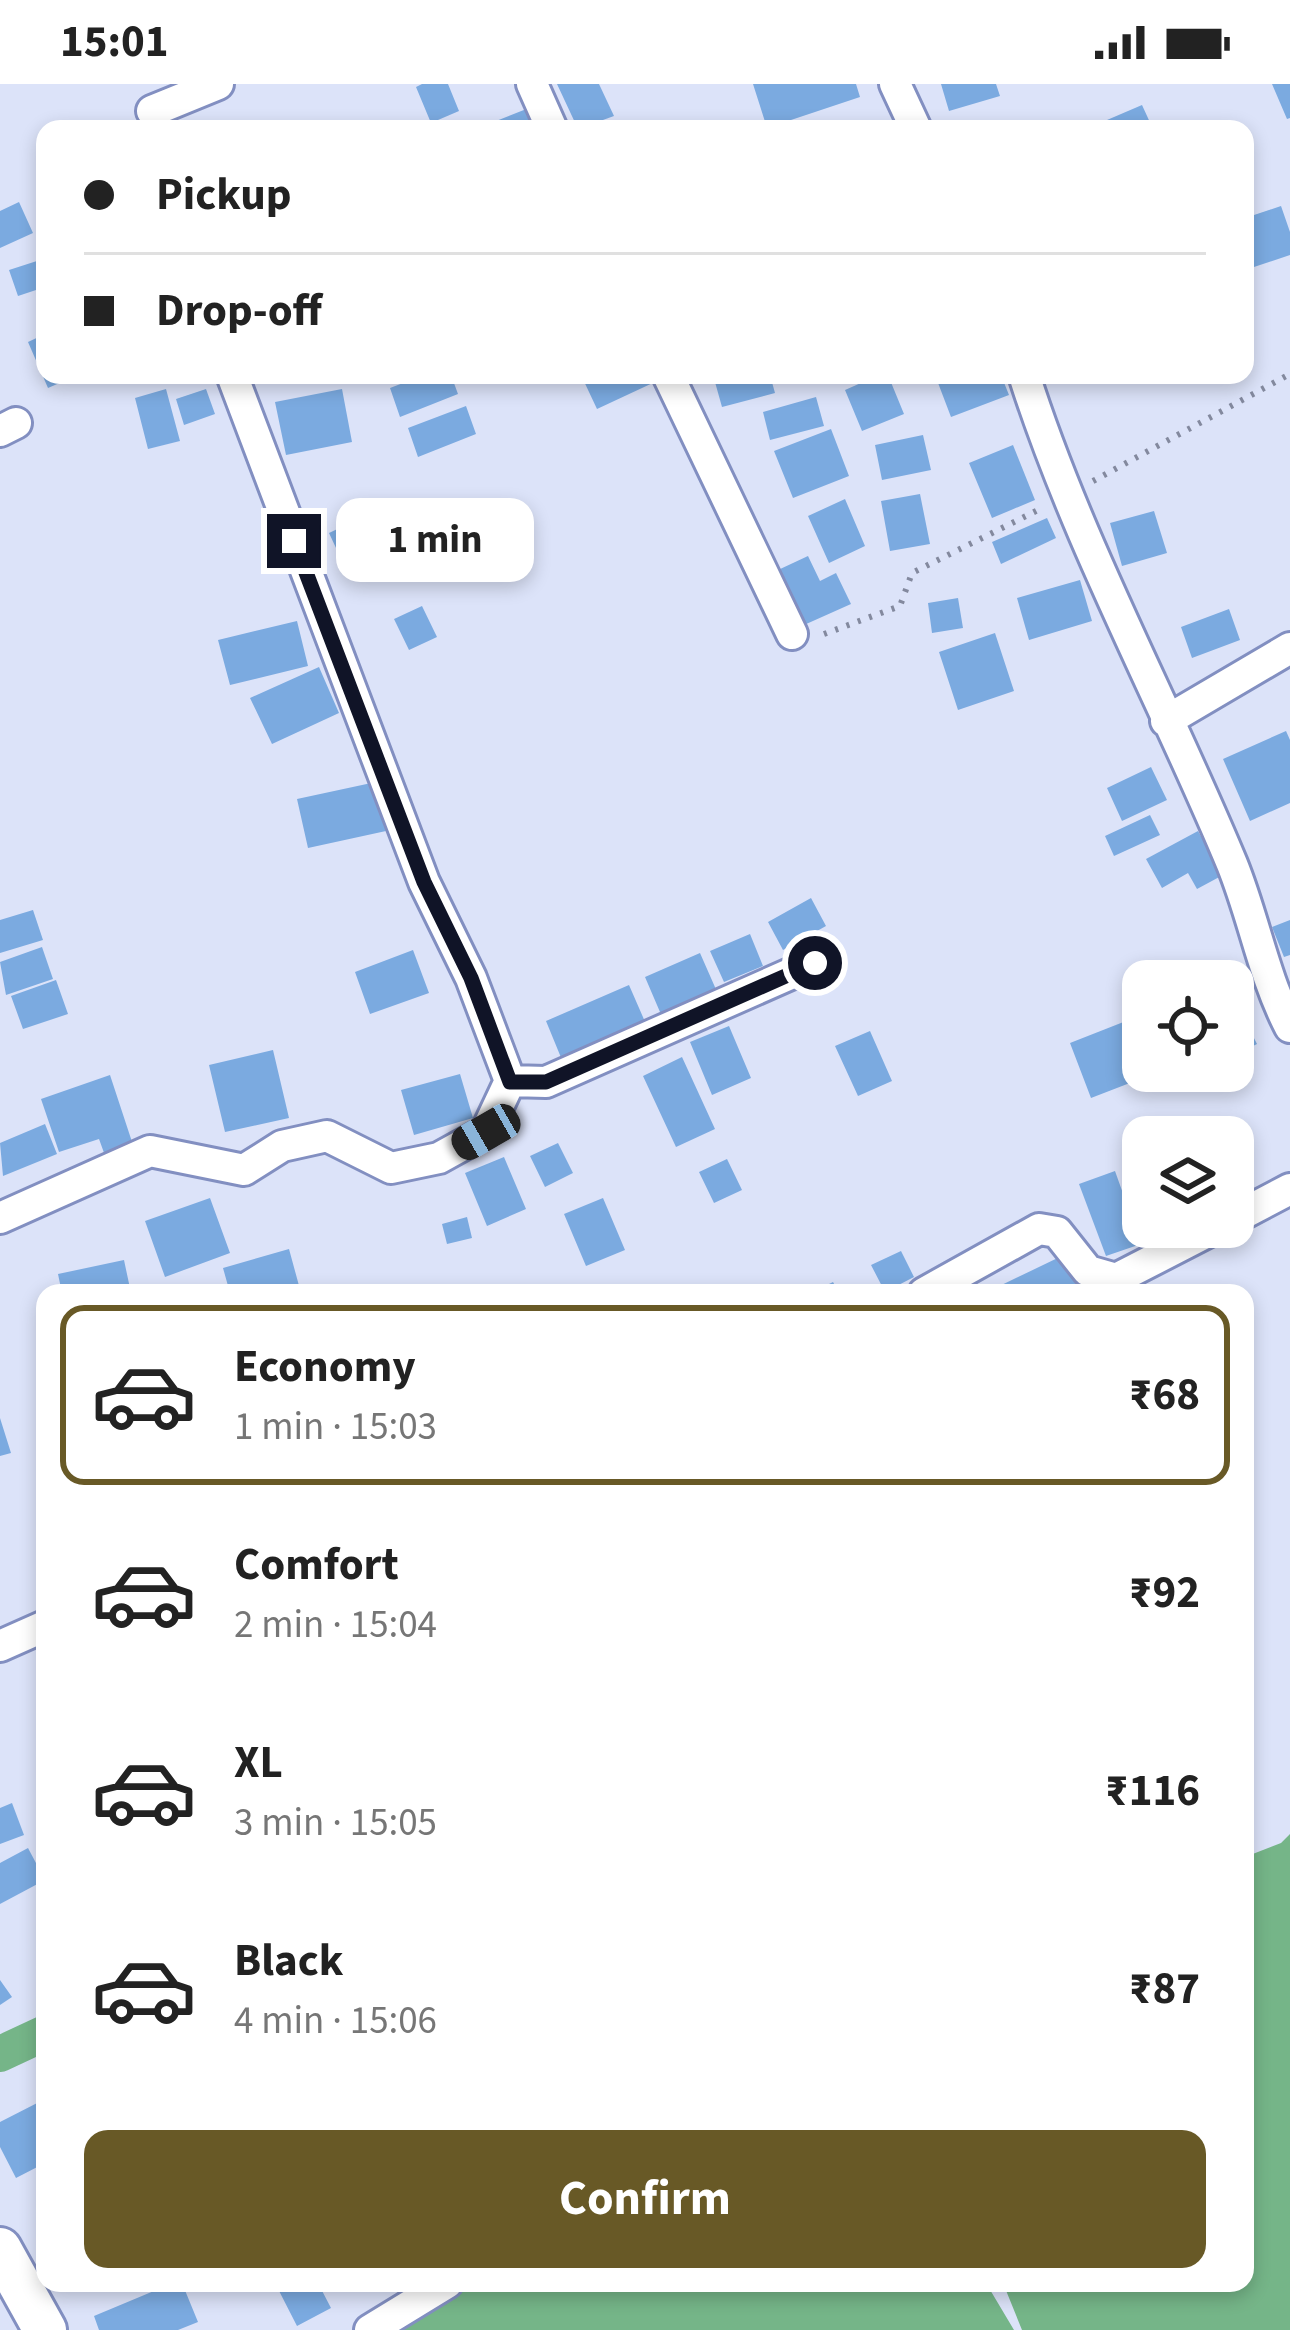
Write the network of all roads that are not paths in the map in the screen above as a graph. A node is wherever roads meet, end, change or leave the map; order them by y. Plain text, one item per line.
1 (218, 84) edge
2 (532, 84) edge
3 (895, 84) edge
4 (150, 108) edge
5 (548, 120) edge
6 (912, 120) edge
7 (235, 384) edge
8 (672, 384) edge
9 (1027, 384) edge
10 (792, 634) road end
11 (1290, 648) edge
12 (1166, 721) junction
13 (815, 963) dead end
14 (1290, 1027) edge
15 (510, 1082) junction
16 (1290, 1190) edge
17 (1254, 1208) edge
18 (0, 1218) edge
19 (1176, 1248) edge
20 (941, 1284) edge
21 (36, 1630) edge
22 (0, 1646) edge
23 (0, 2249) edge
24 (432, 2292) edge
25 (45, 2330) edge
26 (370, 2330) edge

1 - 4 street
2 - 5 street
3 - 6 street
7 - 15 street
8 - 10 street
9 - 12 street
11 - 12 street
12 - 14 street
13 - 15 street
15 - 18 street
16 - 17 street
19 - 20 street
21 - 22 street
23 - 25 street
24 - 26 street

